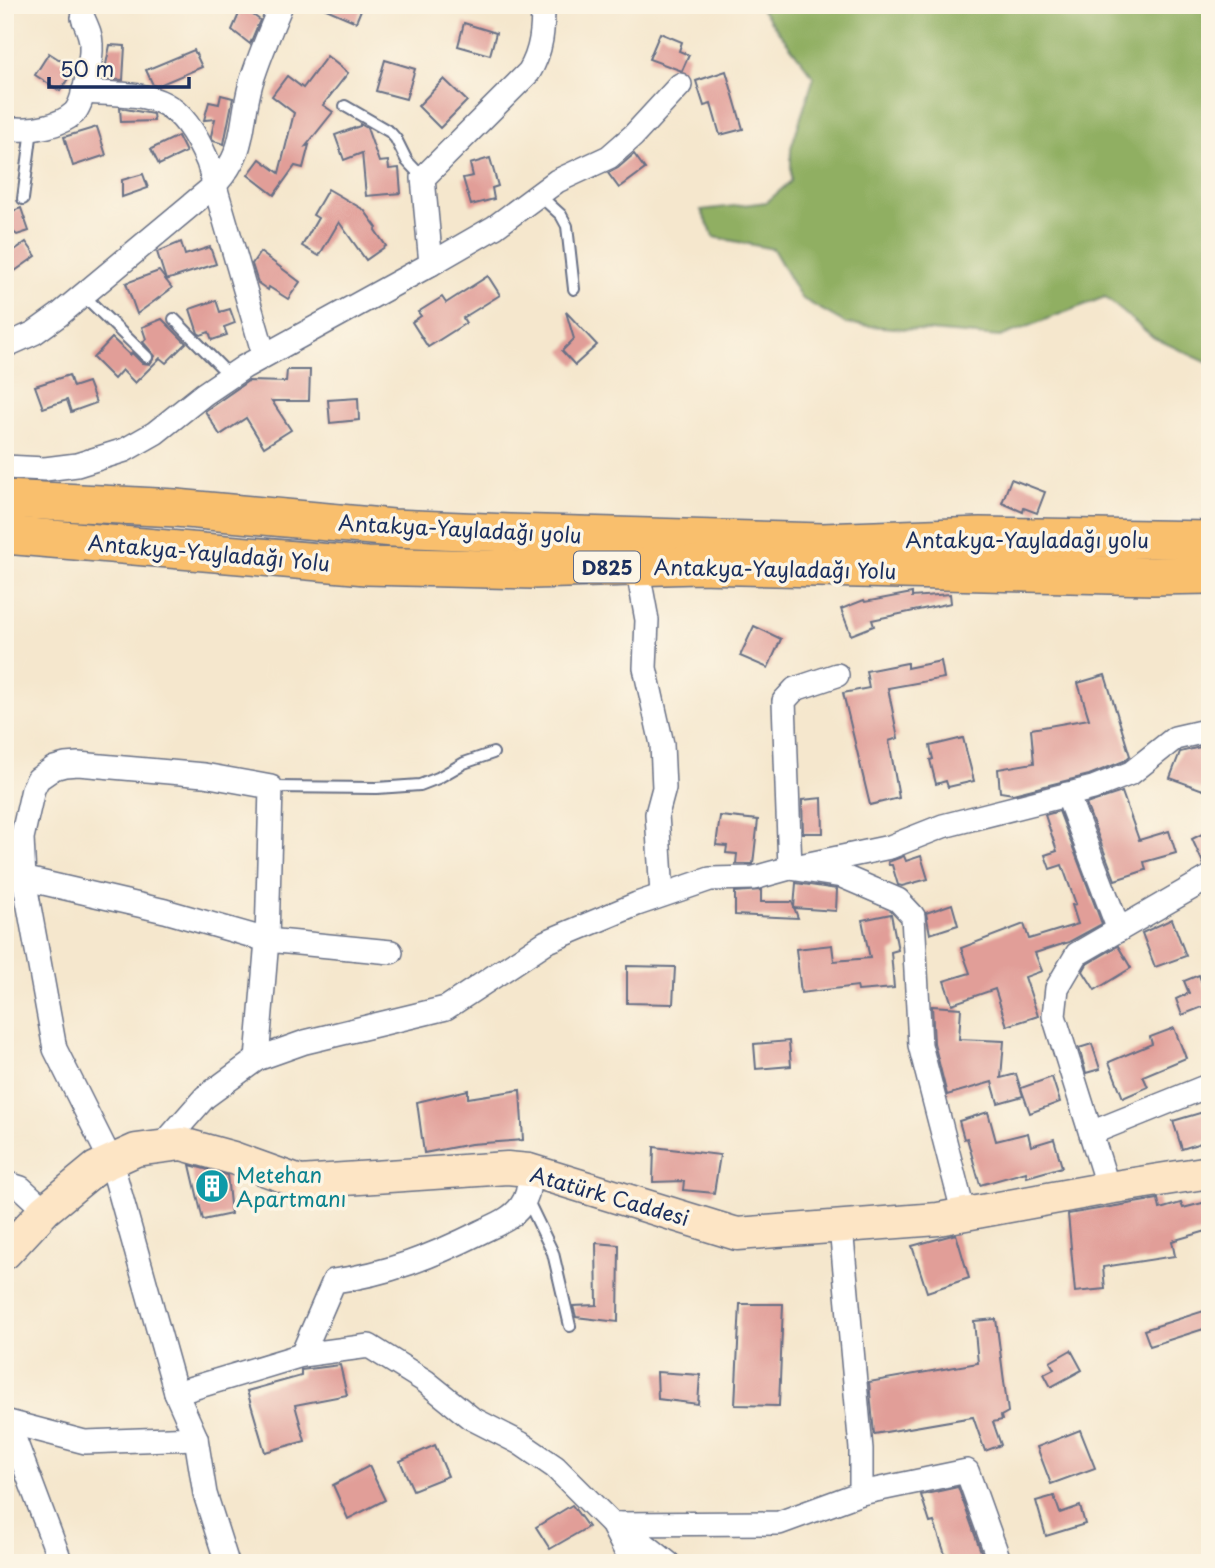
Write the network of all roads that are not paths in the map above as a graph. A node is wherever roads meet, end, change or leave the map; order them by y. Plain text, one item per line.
1 (281, 5) edge
2 (544, 5) edge
3 (83, 18) dead end
4 (680, 85) dead end
5 (83, 92) junction
6 (345, 106) dead end
7 (24, 128) joint
8 (423, 178) junction
9 (215, 185) junction
10 (538, 194) junction
11 (23, 199) dead end
12 (431, 264) junction
13 (574, 289) dead end
14 (83, 295) junction
15 (174, 319) dead end
16 (5, 346) edge
17 (264, 355) junction
18 (147, 357) dead end
19 (230, 376) junction
20 (5, 467) edge
21 (5, 499) edge
22 (5, 534) edge
23 (1210, 540) edge
24 (637, 566) junction
25 (1210, 575) edge
26 (837, 675) dead end
27 (1210, 730) edge
28 (493, 753) dead end
29 (271, 787) junction
30 (1067, 794) junction
31 (790, 868) junction
32 (14, 876) edge
33 (1210, 877) edge
34 (662, 895) junction
35 (1119, 930) junction
36 (267, 940) junction
37 (391, 952) dead end
38 (257, 1059) junction
39 (1210, 1085) edge
40 (1091, 1133) junction
41 (161, 1147) junction
42 (111, 1161) junction
43 (1210, 1172) edge
44 (5, 1183) edge
45 (528, 1184) junction
46 (1108, 1188) junction
47 (45, 1210) junction
48 (964, 1215) junction
49 (841, 1227) junction
50 (5, 1253) edge
51 (570, 1326) dead end
52 (302, 1355) junction
53 (176, 1393) junction
54 (6, 1422) edge
55 (196, 1437) junction
56 (862, 1493) junction
57 (616, 1524) junction
58 (61, 1563) edge
59 (227, 1563) edge
60 (632, 1563) edge
61 (668, 1563) edge
62 (1000, 1563) edge

1 - 9 street
2 - 8 street
3 - 5 street
4 - 10 street
5 - 7 street
5 - 9 street
6 - 8 lane
7 - 11 lane
8 - 12 street
9 - 14 street
9 - 17 street
10 - 12 street
10 - 13 lane
12 - 17 street
14 - 16 street
14 - 18 lane
15 - 19 lane
17 - 19 street
19 - 20 street
21 - 23 highway, Antakya-Yayladağı yolu / D825
22 - 24 highway, Antakya-Yayladağı Yolu / D825
24 - 25 highway, Antakya-Yayladağı Yolu / D825
24 - 34 street
26 - 31 street
27 - 30 street
28 - 29 lane
29 - 32 street
29 - 36 street
30 - 31 street
30 - 35 street
31 - 34 street
31 - 48 street
32 - 36 street
32 - 42 street
33 - 35 street
34 - 38 street
35 - 40 street
36 - 37 street
36 - 38 street
38 - 41 street
39 - 40 street
40 - 46 street
41 - 42 main road, Atatürk Caddesi
41 - 45 main road, Atatürk Caddesi
42 - 47 main road, Atatürk Caddesi
42 - 53 street
43 - 46 main road, Atatürk Caddesi
44 - 47 street
45 - 49 main road, Atatürk Caddesi
45 - 51 lane
45 - 52 street
46 - 48 main road, Atatürk Caddesi
47 - 50 main road, Atatürk Caddesi
48 - 49 main road, Atatürk Caddesi
49 - 56 street
52 - 53 street
52 - 57 street
53 - 55 street
54 - 55 street
54 - 58 street
55 - 59 street
56 - 57 street
56 - 62 street
57 - 60 street
57 - 61 street

